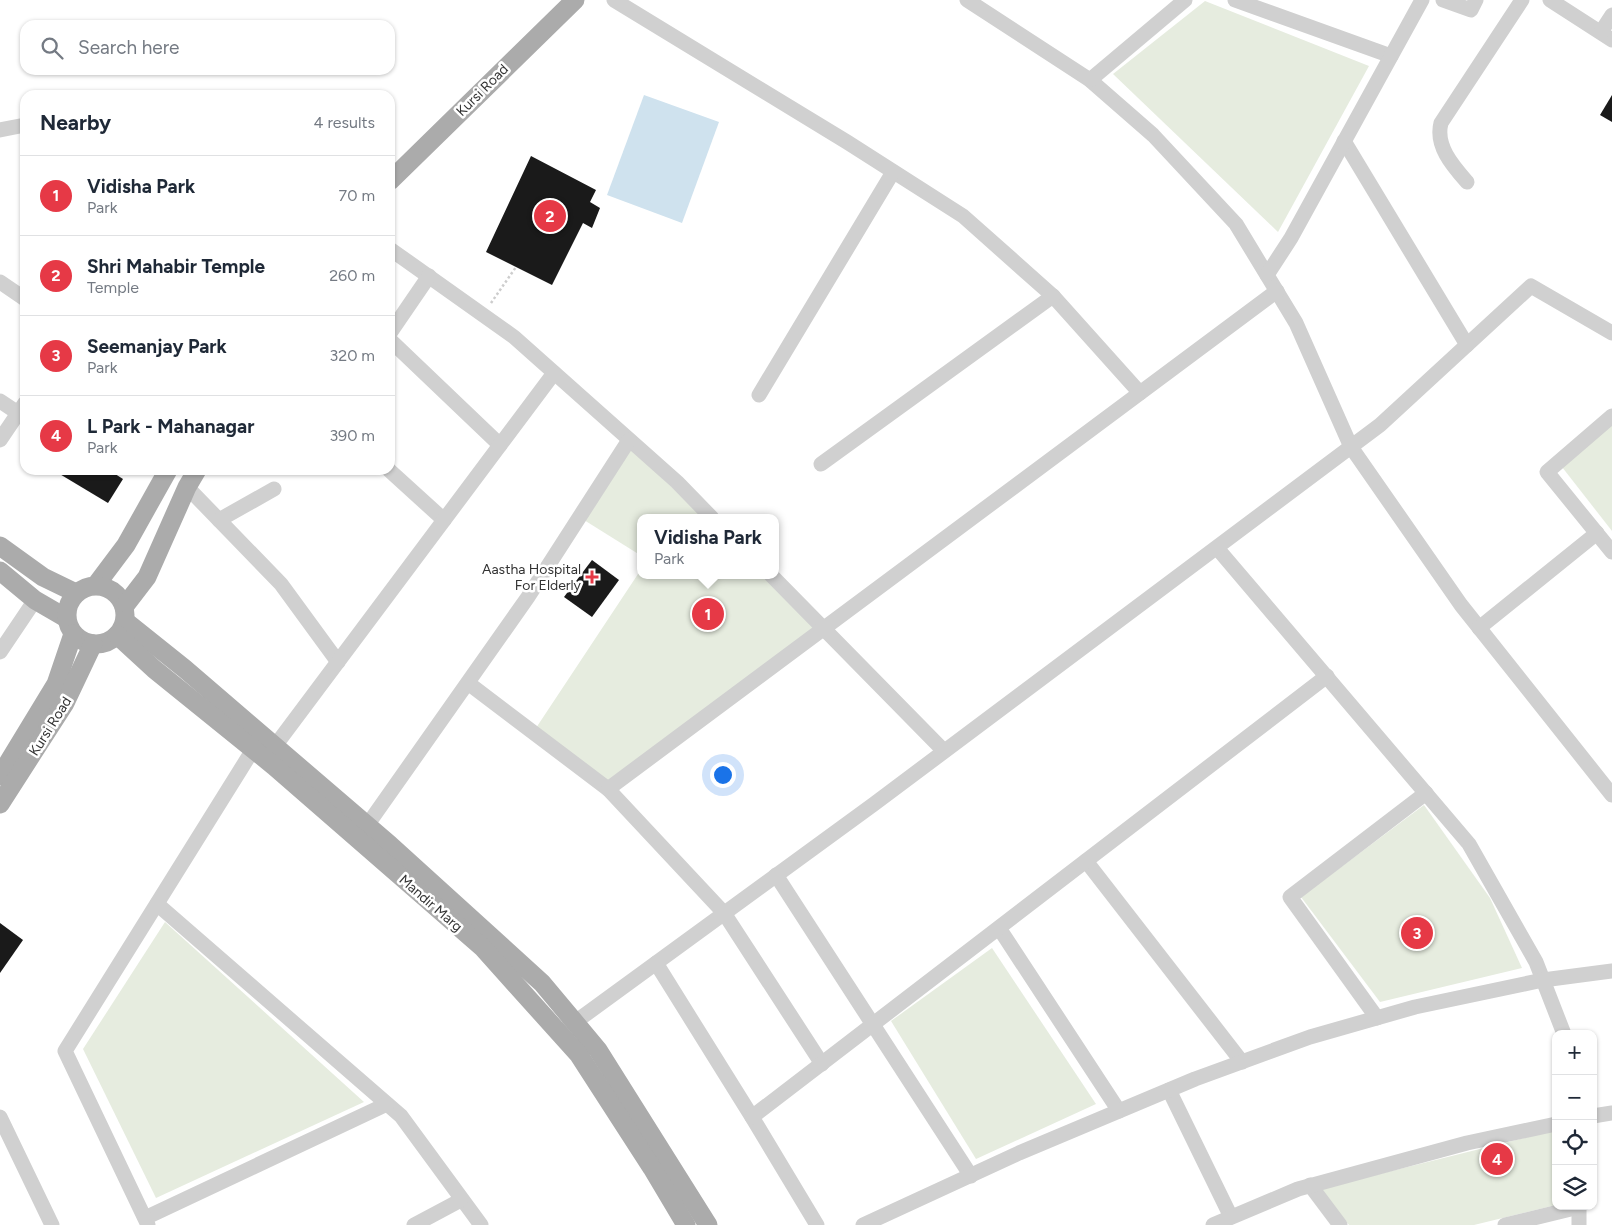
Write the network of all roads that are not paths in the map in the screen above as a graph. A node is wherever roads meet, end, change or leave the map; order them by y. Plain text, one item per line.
1 (575, 0) edge
2 (614, 0) edge
3 (967, 0) edge
4 (1185, 0) edge
5 (1235, 0) edge
6 (1422, 0) edge
7 (1443, 0) edge
8 (1476, 0) edge
9 (1522, 0) edge
10 (1550, 0) edge
11 (1612, 15) edge
12 (1606, 36) edge
13 (1391, 56) junction
14 (1090, 80) junction
15 (20, 126) edge
16 (0, 130) edge
17 (1344, 141) junction
18 (893, 172) junction
19 (395, 177) edge
20 (1466, 182) dead end
21 (395, 252) edge
22 (1267, 275) junction
23 (429, 276) junction
24 (0, 282) edge
25 (1277, 291) junction
26 (20, 295) edge
27 (1053, 296) junction
28 (395, 326) edge
29 (1612, 333) edge
30 (395, 345) edge
31 (1466, 345) junction
32 (554, 373) junction
33 (1140, 393) junction
34 (759, 394) dead end
35 (0, 400) edge
36 (20, 407) edge
37 (20, 411) edge
38 (1612, 416) edge
39 (0, 440) edge
40 (629, 440) junction
41 (500, 445) junction
42 (1351, 447) junction
43 (821, 464) dead end
44 (165, 475) edge
45 (194, 475) edge
46 (394, 475) edge
47 (187, 487) junction
48 (274, 489) dead end
49 (708, 514) edge
50 (219, 520) junction
51 (444, 520) junction
52 (1597, 533) junction
53 (0, 546) edge
54 (1217, 548) junction
55 (1612, 552) edge
56 (0, 571) edge
57 (775, 579) edge
58 (96, 585) junction
59 (76, 593) junction
60 (35, 600) junction
61 (122, 621) junction
62 (70, 626) junction
63 (824, 628) junction
64 (1479, 628) junction
65 (93, 644) junction
66 (0, 652) edge
67 (338, 662) junction
68 (1327, 676) junction
69 (468, 683) junction
70 (264, 748) junction
71 (944, 751) junction
72 (0, 776) edge
73 (608, 788) junction
74 (1426, 793) junction
75 (1612, 795) edge
76 (0, 804) edge
77 (362, 832) junction
78 (1086, 861) junction
79 (776, 875) junction
80 (157, 904) junction
81 (724, 913) junction
82 (999, 928) junction
83 (656, 963) junction
84 (1612, 971) edge
85 (1543, 980) junction
86 (1377, 1018) junction
87 (575, 1022) junction
88 (874, 1024) junction
89 (1562, 1030) edge
90 (559, 1034) junction
91 (1242, 1062) junction
92 (822, 1064) junction
93 (1169, 1090) junction
94 (387, 1104) junction
95 (1119, 1111) junction
96 (1612, 1113) edge
97 (1597, 1115) edge
98 (0, 1116) edge
99 (752, 1117) junction
100 (1552, 1125) edge
101 (971, 1176) junction
102 (1310, 1186) junction
103 (461, 1200) junction
104 (1567, 1210) edge
105 (1579, 1210) edge
106 (1232, 1217) junction
107 (146, 1221) edge
108 (52, 1225) edge
109 (414, 1225) edge
110 (481, 1225) edge
111 (686, 1225) edge
112 (708, 1225) edge
113 (817, 1225) edge
114 (863, 1225) edge
115 (1213, 1225) edge
116 (1340, 1225) edge
117 (1505, 1225) edge
118 (1579, 1225) edge

1 - 19 main road, Kursi Road
2 - 18 street
3 - 14 street
4 - 14 street
5 - 13 street
6 - 13 street
7 - 8 street
9 - 20 street
10 - 12 street
11 - 12 street
13 - 17 street
14 - 22 street
15 - 16 street
17 - 22 street
17 - 31 street
18 - 27 street
18 - 34 street
21 - 23 street
22 - 25 street
23 - 28 street
23 - 32 street
24 - 26 street
25 - 33 street
25 - 42 street
27 - 33 street
27 - 43 street
29 - 31 street
30 - 41 street
31 - 42 street
32 - 40 street
32 - 41 street
33 - 63 street
35 - 36 street
37 - 39 street
38 - 52 street
40 - 49 street
40 - 69 street
41 - 51 street
42 - 54 street
42 - 64 street
44 - 58 main road
45 - 47 main road
46 - 51 street
47 - 50 street
47 - 61 main road
48 - 50 street
50 - 67 street
51 - 67 street
52 - 55 street
52 - 64 street
53 - 59 main road
54 - 68 street
54 - 71 street
56 - 60 main road
57 - 63 street
58 - 59 main road
58 - 61 main road
59 - 62 main road
60 - 62 main road
60 - 66 street
61 - 65 main road
61 - 70 main road
62 - 65 main road
62 - 72 main road, Kursi Road
63 - 71 street
63 - 73 street
64 - 75 street
65 - 76 main road, Kursi Road
67 - 70 street
68 - 74 street
68 - 78 street
69 - 73 street
69 - 77 street
70 - 77 main road
70 - 80 street
71 - 79 street
73 - 81 street
74 - 85 street
74 - 86 street
77 - 87 main road
77 - 90 main road, Mandir Marg
78 - 82 street
78 - 91 street
79 - 81 street
79 - 88 street
80 - 94 street
80 - 107 street
81 - 83 street
81 - 92 street
82 - 88 street
82 - 95 street
83 - 87 street
83 - 99 street
84 - 85 street
85 - 86 street
85 - 89 street
86 - 91 street
87 - 90 street
87 - 112 main road
88 - 92 street
88 - 101 street
90 - 111 main road, Mandir Marg
91 - 93 street
92 - 99 street
93 - 95 street
93 - 106 street
94 - 103 street
94 - 107 street
95 - 101 street
96 - 97 street
98 - 108 street
99 - 113 street
100 - 102 street
101 - 114 street
102 - 106 street
102 - 116 street
103 - 109 street
103 - 110 street
104 - 117 street
105 - 118 street
106 - 115 street

